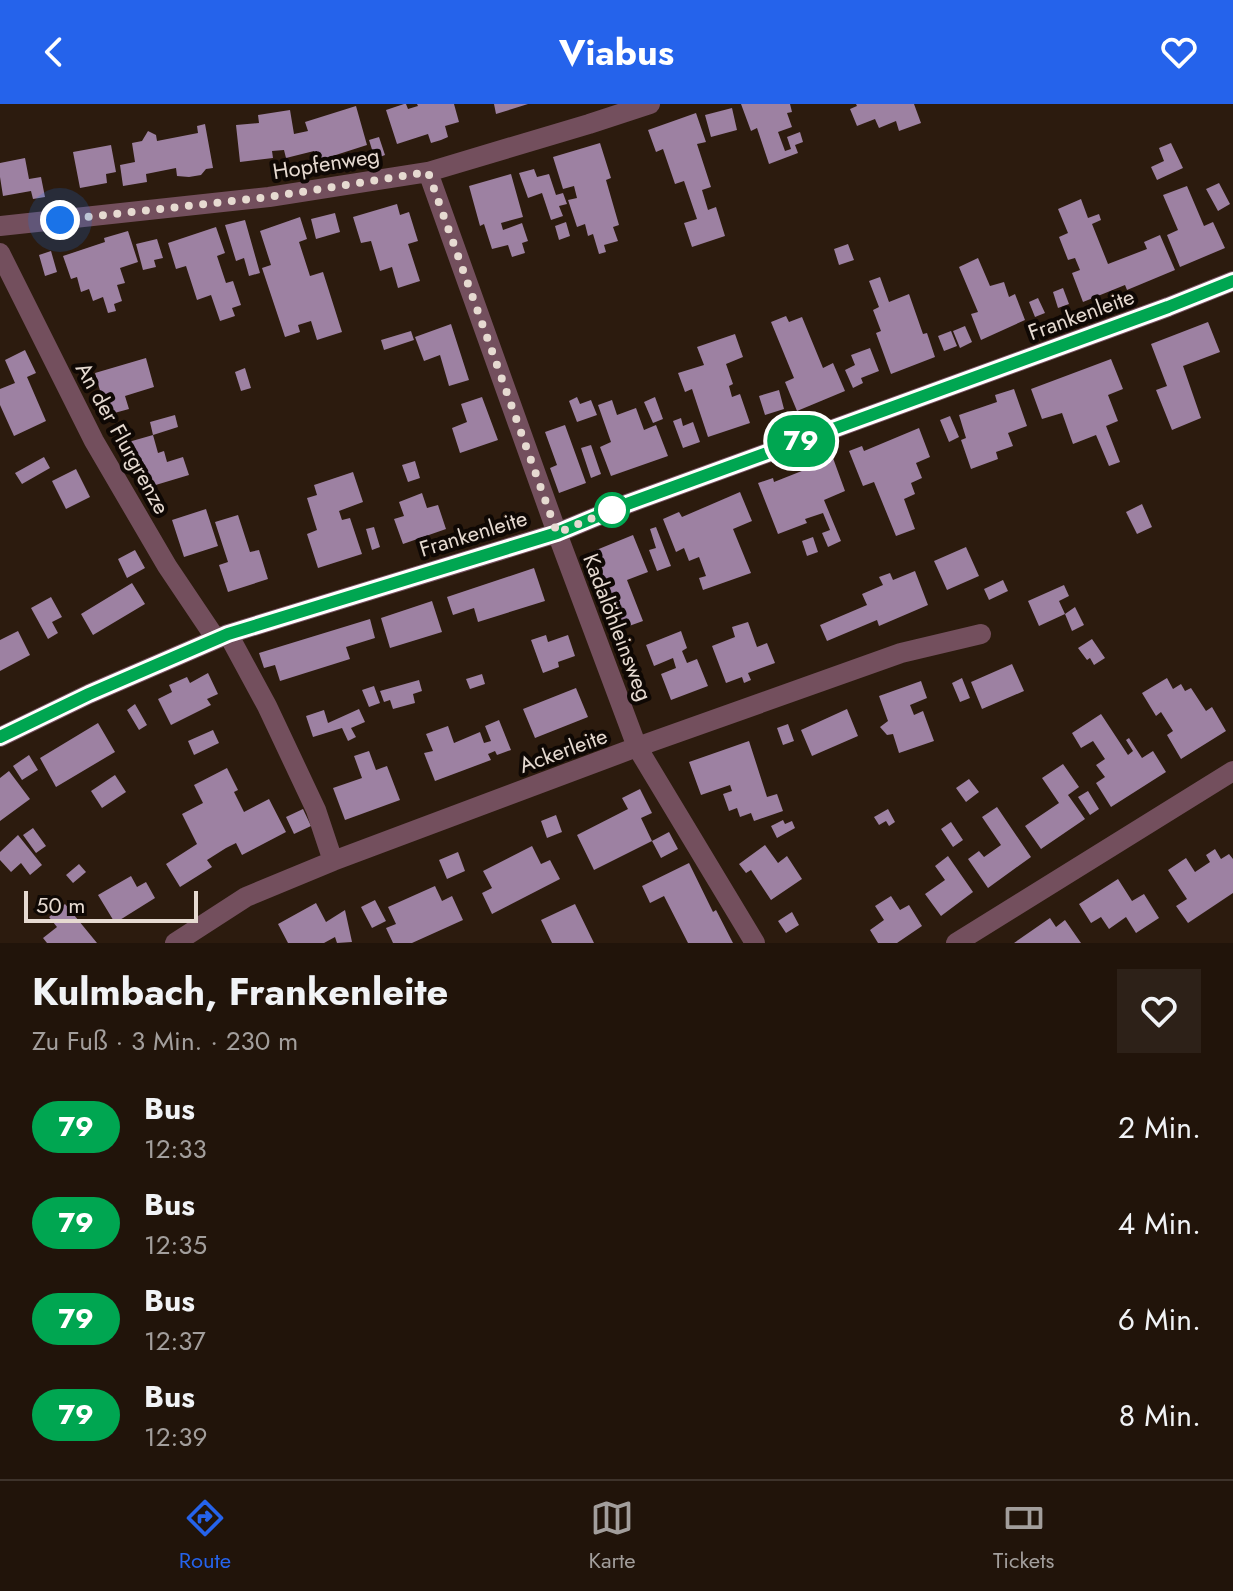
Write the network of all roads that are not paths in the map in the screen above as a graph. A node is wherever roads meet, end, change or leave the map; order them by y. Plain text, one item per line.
1 (650, 104) edge
2 (428, 172) junction
3 (0, 226) edge
4 (0, 253) edge
5 (1233, 281) edge
6 (557, 533) junction
7 (981, 634) dead end
8 (222, 636) junction
9 (0, 737) edge
10 (637, 747) junction
11 (1227, 775) edge
12 (1233, 796) edge
13 (333, 861) junction
14 (175, 943) edge
15 (755, 943) edge
16 (956, 943) edge

1 - 2 street, Hopfenweg
2 - 3 street, Hopfenweg
2 - 6 street, Kadalöhleinsweg
4 - 8 street, An der Flurgrenze
5 - 6 street, Frankenleite
6 - 8 street, Frankenleite
6 - 10 street, Kadalöhleinsweg
7 - 10 street, Ackerleite
8 - 9 street, Frankenleite
8 - 13 street, An der Flurgrenze
10 - 13 street, Ackerleite
10 - 15 street, Kadalöhleinsweg
11 - 12 street
11 - 16 street
13 - 14 street, Ackerleite

